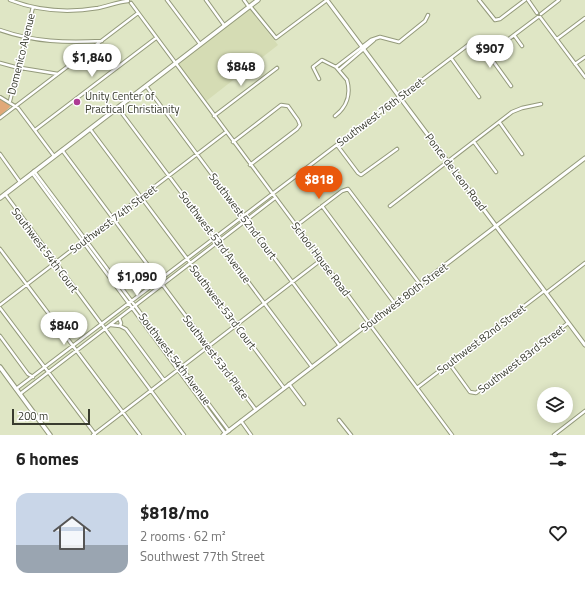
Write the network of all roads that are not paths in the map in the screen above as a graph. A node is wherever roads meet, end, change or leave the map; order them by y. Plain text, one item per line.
1 (10, 0) edge
2 (167, 0) edge
3 (206, 0) edge
4 (244, 0) edge
5 (258, 0) edge
6 (327, 0) edge
7 (479, 0) edge
8 (526, 0) edge
9 (559, 0) edge
10 (129, 1) edge
11 (250, 6) junction
12 (33, 8) junction
13 (138, 13) junction
14 (539, 15) junction
15 (428, 16) dead end
16 (585, 18) edge
17 (224, 25) junction
18 (0, 30) edge
19 (514, 35) junction
20 (26, 38) junction
21 (156, 38) junction
22 (557, 39) junction
23 (102, 41) junction
24 (200, 44) junction
25 (522, 46) dead end
26 (363, 48) junction
27 (488, 54) junction
28 (585, 57) edge
29 (451, 58) junction
30 (0, 62) edge
31 (345, 62) junction
32 (175, 64) junction
33 (576, 64) junction
34 (336, 67) junction
35 (18, 68) junction
36 (277, 68) dead end
37 (339, 70) junction
38 (58, 74) junction
39 (585, 77) edge
40 (319, 79) dead end
41 (146, 86) junction
42 (512, 86) dead end
43 (0, 97) edge
44 (400, 97) junction
45 (480, 97) dead end
46 (10, 101) junction
47 (541, 104) dead end
48 (16, 106) junction
49 (118, 107) junction
50 (214, 116) junction
51 (335, 116) dead end
52 (0, 118) edge
53 (500, 123) junction
54 (90, 128) junction
55 (36, 130) junction
56 (226, 132) junction
57 (233, 142) junction
58 (474, 142) junction
59 (337, 145) junction
60 (397, 149) dead end
61 (62, 150) junction
62 (197, 154) junction
63 (522, 154) dead end
64 (0, 156) edge
65 (54, 156) junction
66 (585, 158) edge
67 (448, 161) junction
68 (250, 165) junction
69 (33, 172) junction
70 (496, 172) dead end
71 (169, 176) junction
72 (20, 182) junction
73 (272, 194) junction
74 (3, 197) edge
75 (141, 197) junction
76 (275, 198) junction
77 (322, 206) junction
78 (390, 206) dead end
79 (243, 216) junction
80 (114, 219) junction
81 (246, 221) junction
82 (296, 226) junction
83 (496, 226) junction
84 (215, 238) junction
85 (84, 241) junction
86 (218, 242) junction
87 (0, 249) edge
88 (187, 259) junction
89 (321, 260) junction
90 (55, 263) junction
91 (190, 263) junction
92 (585, 263) edge
93 (159, 280) junction
94 (292, 282) junction
95 (27, 284) junction
96 (420, 284) junction
97 (163, 285) junction
98 (545, 292) junction
99 (132, 301) junction
100 (0, 304) edge
101 (128, 304) junction
102 (264, 304) junction
103 (395, 304) junction
104 (135, 306) junction
105 (0, 308) edge
106 (132, 308) junction
107 (119, 318) junction
108 (568, 323) junction
109 (369, 324) junction
110 (101, 325) junction
111 (110, 325) junction
112 (237, 325) junction
113 (120, 326) junction
114 (104, 329) junction
115 (0, 336) edge
116 (585, 345) edge
117 (73, 346) junction
118 (209, 346) junction
119 (340, 346) junction
120 (76, 351) junction
121 (449, 364) junction
122 (0, 367) edge
123 (312, 367) junction
124 (45, 368) junction
125 (181, 368) junction
126 (178, 370) junction
127 (48, 372) junction
128 (28, 374) junction
129 (32, 377) junction
130 (29, 379) junction
131 (164, 380) junction
132 (290, 384) junction
133 (284, 388) junction
134 (417, 388) junction
135 (16, 389) junction
136 (151, 391) junction
137 (20, 394) junction
138 (304, 404) dead end
139 (256, 410) junction
140 (585, 411) edge
141 (123, 412) junction
142 (339, 420) dead end
143 (241, 421) junction
144 (226, 433) edge
145 (94, 434) edge
146 (50, 435) edge
147 (140, 435) edge
148 (184, 435) edge
149 (251, 435) edge
150 (351, 435) edge
151 (452, 435) edge
152 (554, 435) edge

1 - 12 street
2 - 24 street
3 - 17 street
4 - 11 street
5 - 11 main road
6 - 11 street
6 - 26 street, Ponce de Leon Road
7 - 8 street
8 - 14 street
9 - 14 street
10 - 12 street
10 - 13 street, School House Road
11 - 17 main road
12 - 20 street, Domenico Avenue
13 - 21 street, School House Road
13 - 23 street
14 - 19 street
14 - 22 street
15 - 26 street
16 - 22 street
17 - 24 main road
18 - 20 street
19 - 25 street
19 - 27 street
20 - 23 street
20 - 35 street, Domenico Avenue
21 - 32 street, School House Road
21 - 55 street
22 - 33 street
23 - 38 street
24 - 32 main road
26 - 31 street
26 - 44 street, Ponce de Leon Road
27 - 29 street, Southwest 76th Street
27 - 42 street
28 - 33 street
29 - 44 street, Southwest 76th Street
29 - 45 street
30 - 35 street
31 - 34 street
31 - 37 street
32 - 41 main road
32 - 50 street, School House Road
33 - 39 street
34 - 37 street
34 - 40 street
35 - 38 street
35 - 46 street, Domenico Avenue
36 - 50 street
37 - 51 street
38 - 48 street
41 - 49 main road
41 - 62 street, Southwest 52nd Court
43 - 46 street
44 - 59 street, Southwest 76th Street
44 - 67 street, Ponce de Leon Road
46 - 48 street
47 - 53 street
48 - 52 street
48 - 55 street
49 - 54 main road
49 - 71 street, Southwest 53rd Avenue
50 - 56 street, School House Road
53 - 58 street
53 - 63 street
54 - 61 main road
54 - 75 street, Southwest 53rd Court
55 - 65 street
56 - 57 street, School House Road
56 - 62 street, Southwest 74th Street
57 - 68 street, School House Road
57 - 68 street
58 - 67 street
58 - 70 street
59 - 60 street
59 - 73 street, Southwest 76th Street
61 - 65 main road
61 - 80 street, Southwest 53rd Place
62 - 71 street, Southwest 74th Street
62 - 79 street, Southwest 52nd Court
64 - 72 street
65 - 69 main road
66 - 83 street, Southwest 80th Street
67 - 78 street
67 - 83 street, Ponce de Leon Road
68 - 73 street, School House Road
69 - 72 main road
69 - 85 street, Southwest 54th Avenue
71 - 75 street, Southwest 74th Street
71 - 84 street, Southwest 53rd Avenue
72 - 74 main road
73 - 76 street, School House Road
73 - 79 street, Southwest 76th Street
74 - 90 street, Southwest 54th Court
75 - 80 street, Southwest 74th Street
75 - 88 street, Southwest 53rd Court
76 - 81 street
76 - 82 street, School House Road
77 - 82 street
77 - 96 street
77 - 103 street
79 - 81 street, Southwest 52nd Court
79 - 84 street, Southwest 76th Street
80 - 85 street, Southwest 74th Street
80 - 93 street, Southwest 53rd Place
81 - 86 street
81 - 94 street, Southwest 52nd Court
82 - 89 street, School House Road
83 - 96 street, Southwest 80th Street
83 - 98 street, Ponce de Leon Road
84 - 86 street, Southwest 53rd Avenue
84 - 88 street, Southwest 76th Street
85 - 90 street, Southwest 74th Street
85 - 99 street, Southwest 54th Avenue
85 - 101 street, Southwest 54th Avenue
86 - 91 street
86 - 102 street, Southwest 53rd Avenue
87 - 95 street
88 - 91 street, Southwest 53rd Court
88 - 93 street, Southwest 76th Street
89 - 94 street
89 - 109 street, School House Road
90 - 95 street, Southwest 74th Street
90 - 110 street, Southwest 54th Court
91 - 97 street
91 - 112 street, Southwest 53rd Court
92 - 98 street, Southwest 82nd Street
93 - 97 street, Southwest 53rd Place
93 - 99 street, Southwest 76th Street
94 - 102 street
94 - 119 street, Southwest 52nd Court
95 - 100 street, Southwest 74th Street
95 - 117 street
96 - 103 street, Southwest 80th Street
97 - 104 street
97 - 118 street, Southwest 53rd Place
98 - 108 street, Ponce de Leon Road
98 - 121 street, Southwest 82nd Street
99 - 101 street, Southwest 76th Street
99 - 104 street, Southwest 54th Avenue
101 - 106 street, Southwest 54th Avenue
101 - 110 street, Southwest 76th Street
102 - 112 street
102 - 123 street, Southwest 53rd Avenue
103 - 109 street, Southwest 80th Street
104 - 106 street
104 - 125 street, Southwest 54th Avenue
105 - 124 street
106 - 107 street
106 - 126 street, Southwest 54th Avenue
107 - 111 street
107 - 113 street
108 - 116 street, Ponce de Leon Road
108 - 121 street, Southwest 83rd Street
109 - 119 street, Southwest 80th Street
109 - 134 street, School House Road
110 - 114 street, Southwest 54th Court
110 - 117 street, Southwest 76th Street
111 - 113 street
111 - 114 street
112 - 118 street
112 - 133 street, Southwest 53rd Court
113 - 131 street
114 - 120 street
114 - 136 street, Southwest 54th Court
115 - 128 street
117 - 120 street
117 - 124 street, Southwest 76th Street
118 - 125 street
118 - 139 street, Southwest 53rd Place
119 - 123 street, Southwest 80th Street
120 - 127 street
120 - 141 street
121 - 134 street, Southwest 82nd Street
122 - 135 main road
123 - 132 street, Southwest 80th Street
124 - 127 street
124 - 129 street, Southwest 76th Street
125 - 126 street
125 - 144 street, Southwest 54th Avenue
126 - 131 street
126 - 144 street, Southwest 54th Avenue
127 - 137 street
127 - 145 street
128 - 129 street
128 - 130 street
129 - 130 street, Southwest 76th Street
130 - 135 street, Southwest 76th Street
131 - 136 street
132 - 133 street, Southwest 80th Street
132 - 138 street
133 - 139 street, Southwest 80th Street
134 - 151 street, School House Road
135 - 137 main road
136 - 141 street
136 - 148 street, Southwest 54th Court
137 - 146 main road
139 - 143 street, Southwest 80th Street
140 - 152 street
141 - 145 street
141 - 147 street
142 - 150 street
143 - 144 street, Southwest 80th Street
143 - 149 street

